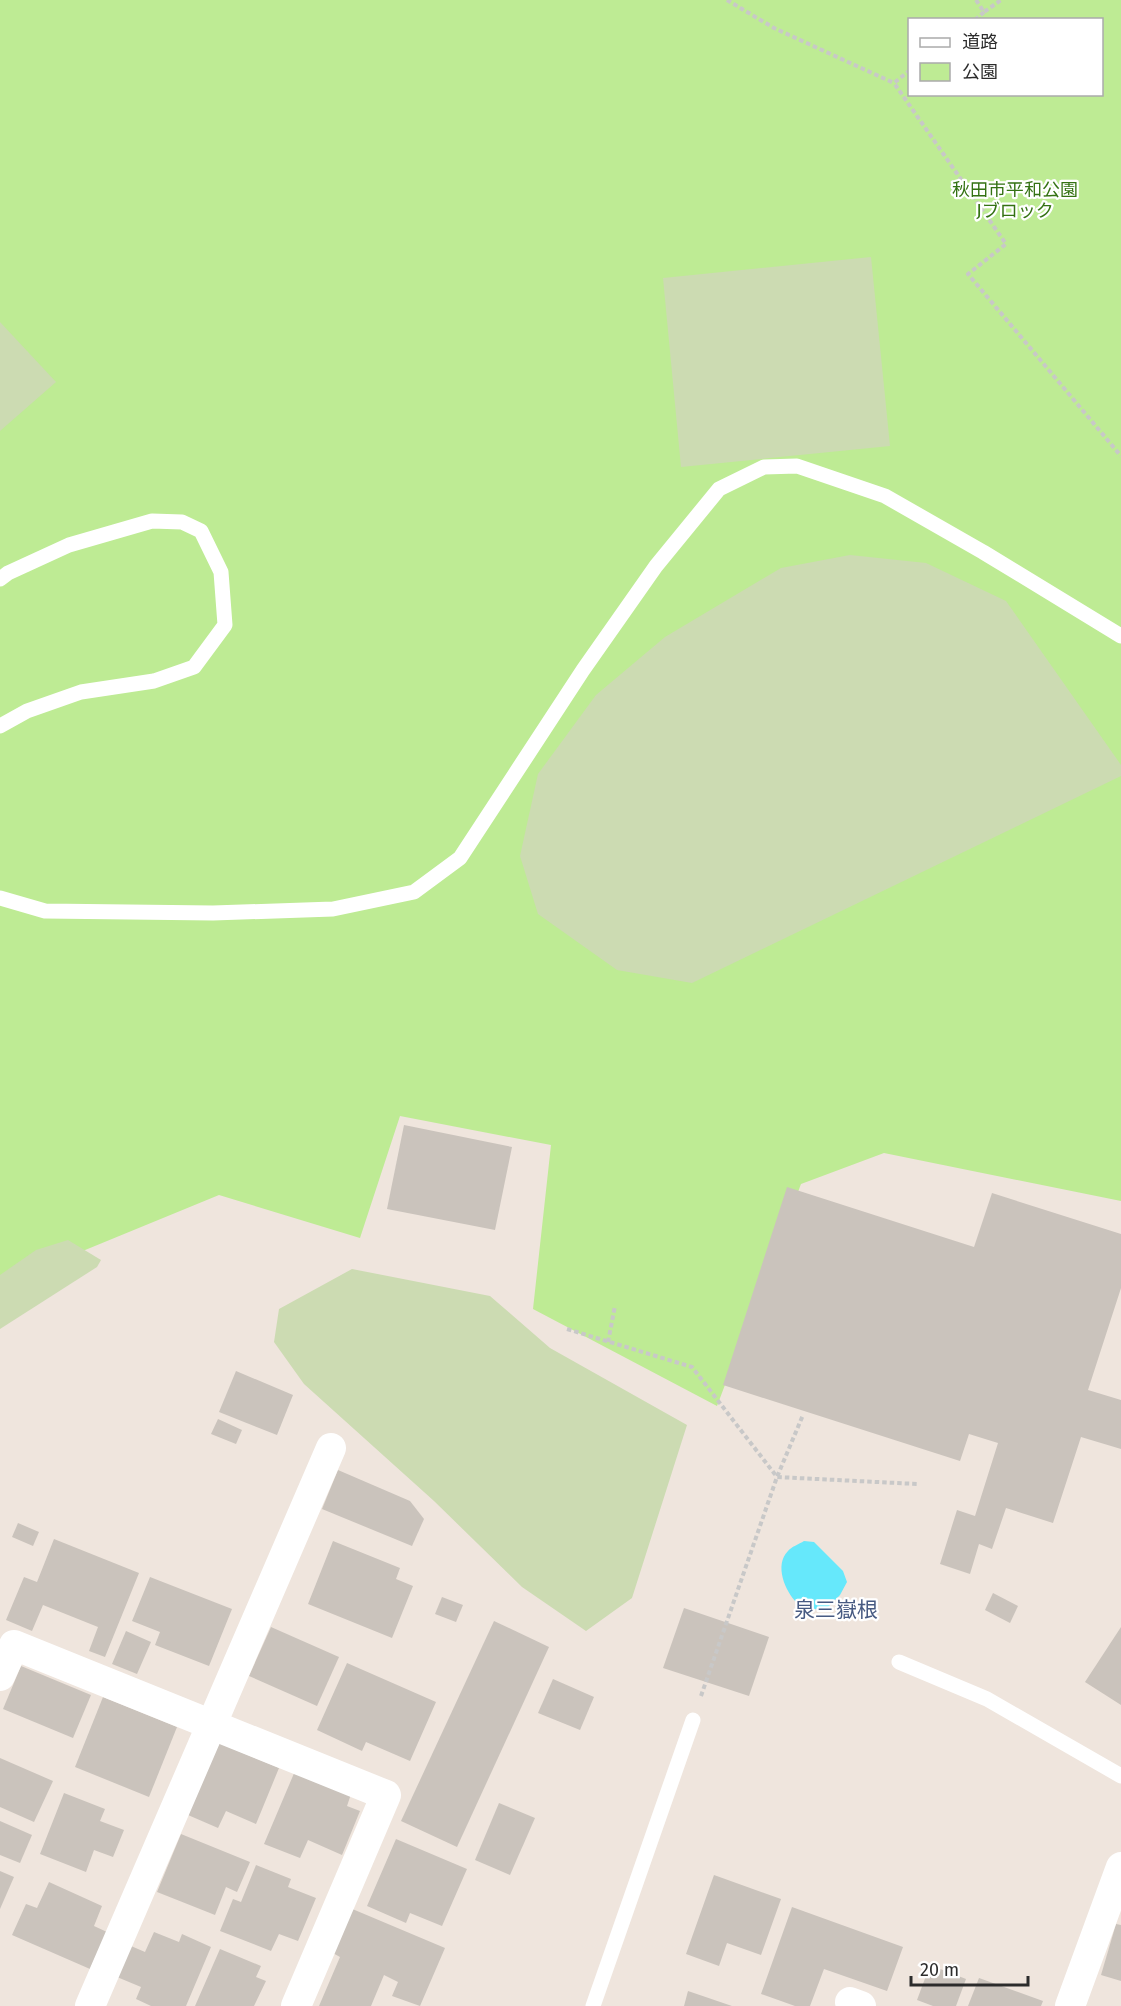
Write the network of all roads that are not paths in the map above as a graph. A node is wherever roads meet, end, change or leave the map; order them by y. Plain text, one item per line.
1 (0, 579) edge
2 (1121, 636) edge
3 (0, 726) edge
4 (0, 898) edge
5 (331, 1448) dead end
6 (899, 1662) dead end
7 (0, 1676) edge
8 (693, 1720) road end
9 (211, 1723) junction
10 (1121, 1776) edge
11 (1121, 1867) edge
12 (90, 2006) edge
13 (296, 2006) edge
14 (592, 2006) edge
15 (1070, 2006) edge

1 - 3 lane
2 - 4 lane
5 - 9 street
6 - 10 lane
7 - 9 street
8 - 14 lane
9 - 12 street
9 - 13 street
11 - 15 street

